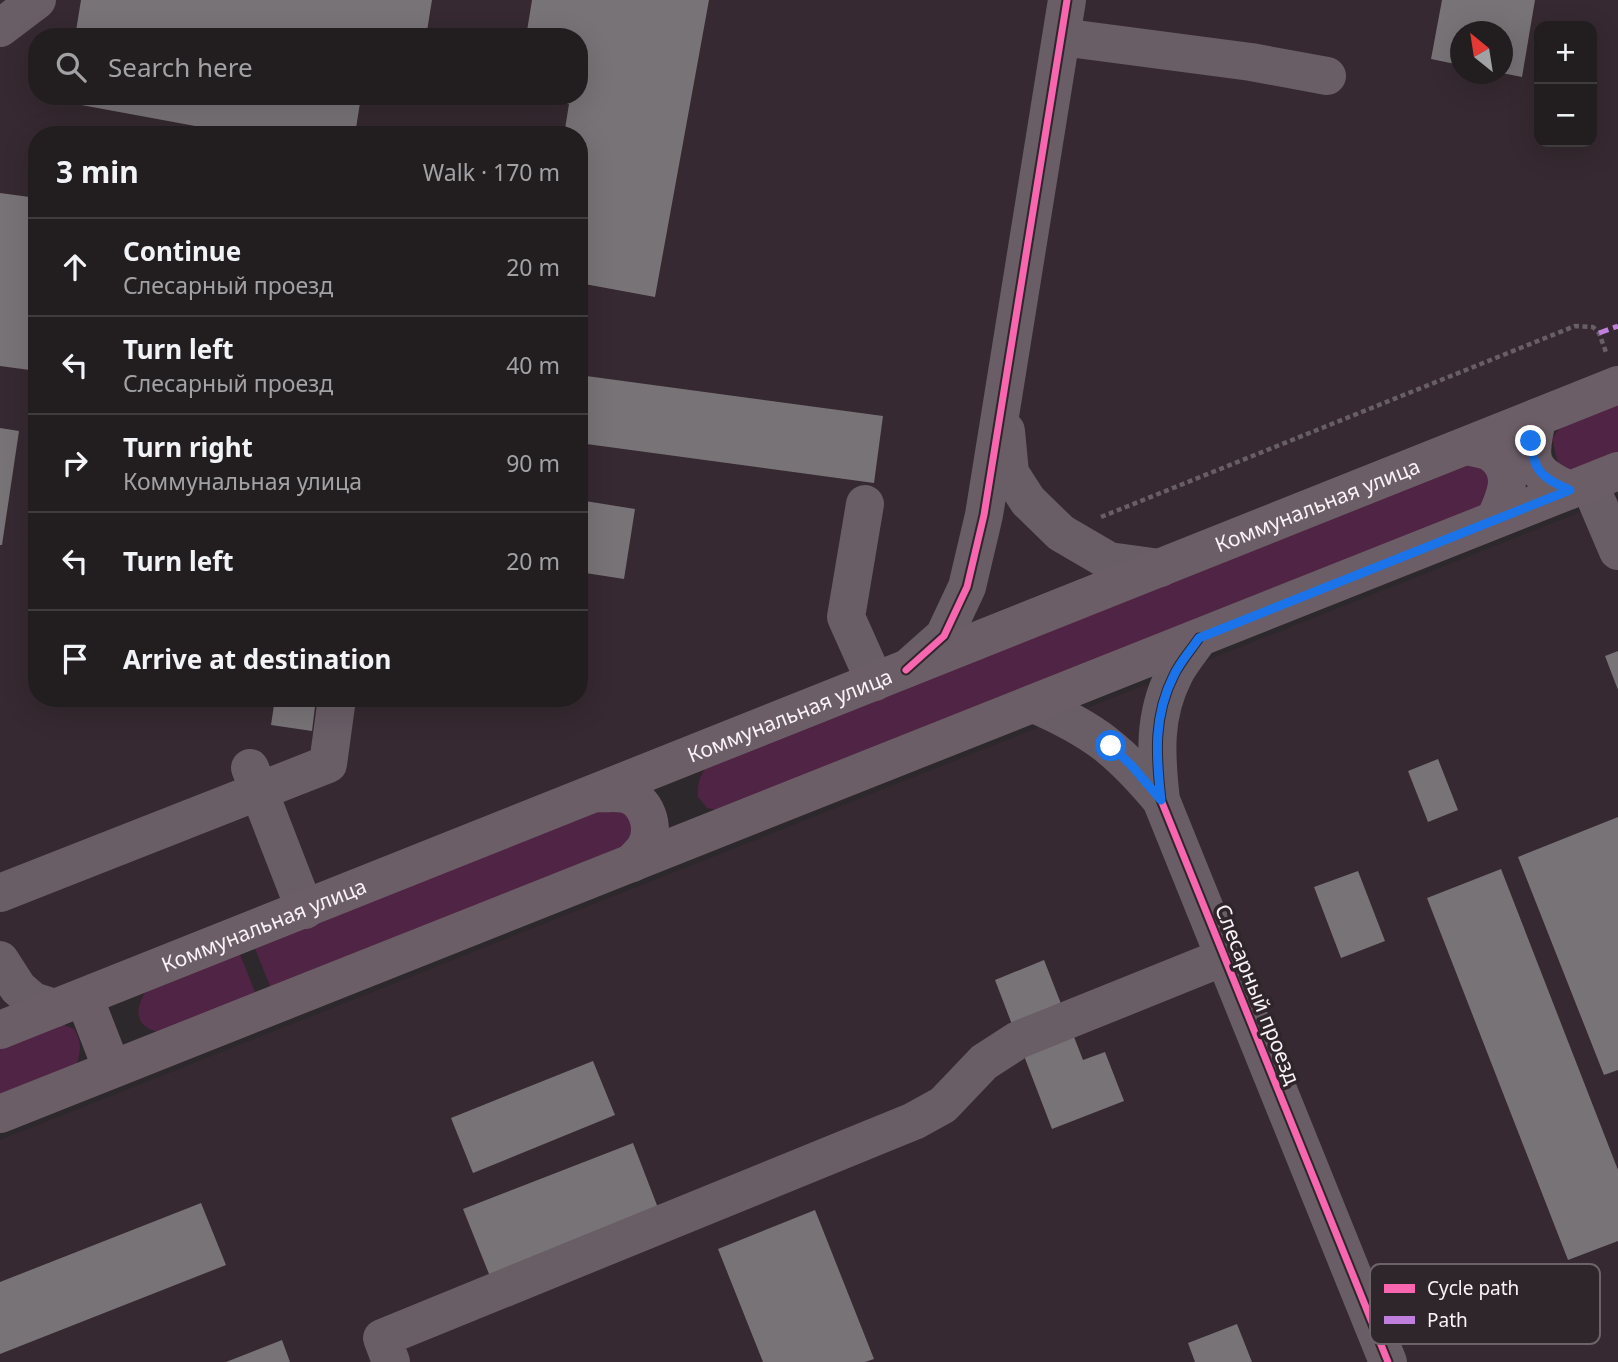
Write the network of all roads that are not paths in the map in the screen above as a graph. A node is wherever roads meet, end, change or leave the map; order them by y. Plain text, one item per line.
1 (37, 0) edge
2 (1067, 0) edge
3 (0, 29) edge
4 (1061, 37) junction
5 (1327, 76) dead end
6 (1618, 385) edge
7 (1003, 405) junction
8 (1538, 417) junction
9 (1466, 446) junction
10 (1592, 481) edge
11 (865, 504) dead end
12 (1495, 519) junction
13 (1618, 551) edge
14 (1160, 568) junction
15 (1199, 638) junction
16 (891, 676) junction
17 (1034, 704) junction
18 (336, 707) edge
19 (676, 762) junction
20 (254, 780) junction
21 (596, 793) junction
22 (1161, 800) junction
23 (711, 832) junction
24 (632, 863) junction
25 (0, 893) edge
26 (305, 910) junction
27 (1224, 957) junction
28 (0, 960) edge
29 (70, 1003) junction
30 (0, 1030) edge
31 (112, 1069) junction
32 (0, 1114) edge
33 (1370, 1318) edge
34 (1381, 1344) edge
35 (391, 1362) edge
36 (1388, 1362) edge

1 - 3 street
2 - 4 street
4 - 5 street
4 - 7 street
6 - 8 main road, Коммунальная улица
7 - 14 street
7 - 16 street
8 - 9 main road, Коммунальная улица
8 - 10 main road
9 - 12 main road
9 - 14 main road, Коммунальная улица
10 - 12 main road
10 - 13 street
11 - 16 street
12 - 15 main road
14 - 16 main road, Коммунальная улица
15 - 17 main road
15 - 22 street, Слесарный проезд
16 - 19 main road, Коммунальная улица
17 - 22 street, Слесарный проезд
17 - 23 main road
18 - 20 street
19 - 21 main road, Коммунальная улица
19 - 23 main road
20 - 25 street
20 - 26 street
21 - 24 main road
21 - 26 main road, Коммунальная улица
22 - 27 street, Слесарный проезд
23 - 24 main road
24 - 31 main road
26 - 29 main road, Коммунальная улица
27 - 33 street, Слесарный проезд
27 - 35 street
28 - 29 street
29 - 30 main road, Коммунальная улица
29 - 31 main road
31 - 32 main road
34 - 36 street, Слесарный проезд

